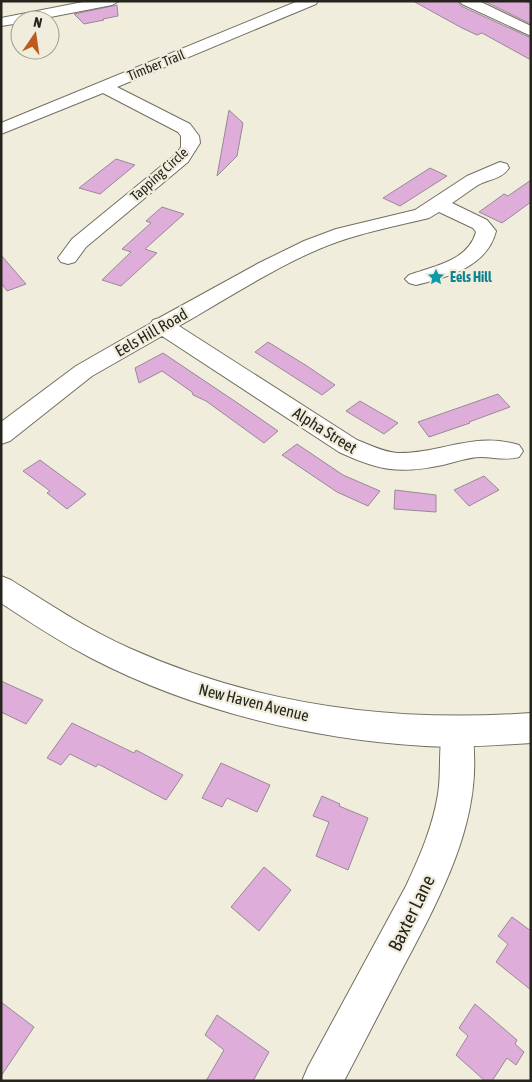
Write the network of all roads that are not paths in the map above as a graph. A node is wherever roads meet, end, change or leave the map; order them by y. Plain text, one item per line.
1 (112, 1) edge
2 (467, 1) edge
3 (302, 2) edge
4 (1, 22) edge
5 (531, 32) edge
6 (102, 86) junction
7 (1, 129) edge
8 (500, 168) dead end
9 (438, 204) junction
10 (68, 258) dead end
11 (416, 279) dead end
12 (161, 325) junction
13 (1, 436) edge
14 (510, 450) dead end
15 (1, 588) edge
16 (531, 728) edge
17 (457, 731) junction
18 (322, 1081) edge

1 - 4 street
2 - 5 street
3 - 6 street, Timber Trail
6 - 7 street, Timber Trail
6 - 10 street, Tapping Circle
8 - 9 street, Eels Hill Road
9 - 11 street
9 - 12 street, Eels Hill Road
12 - 13 street, Eels Hill Road
12 - 14 street, Alpha Street
15 - 17 street, New Haven Avenue
16 - 17 street, New Haven Avenue
17 - 18 street, Baxter Lane

